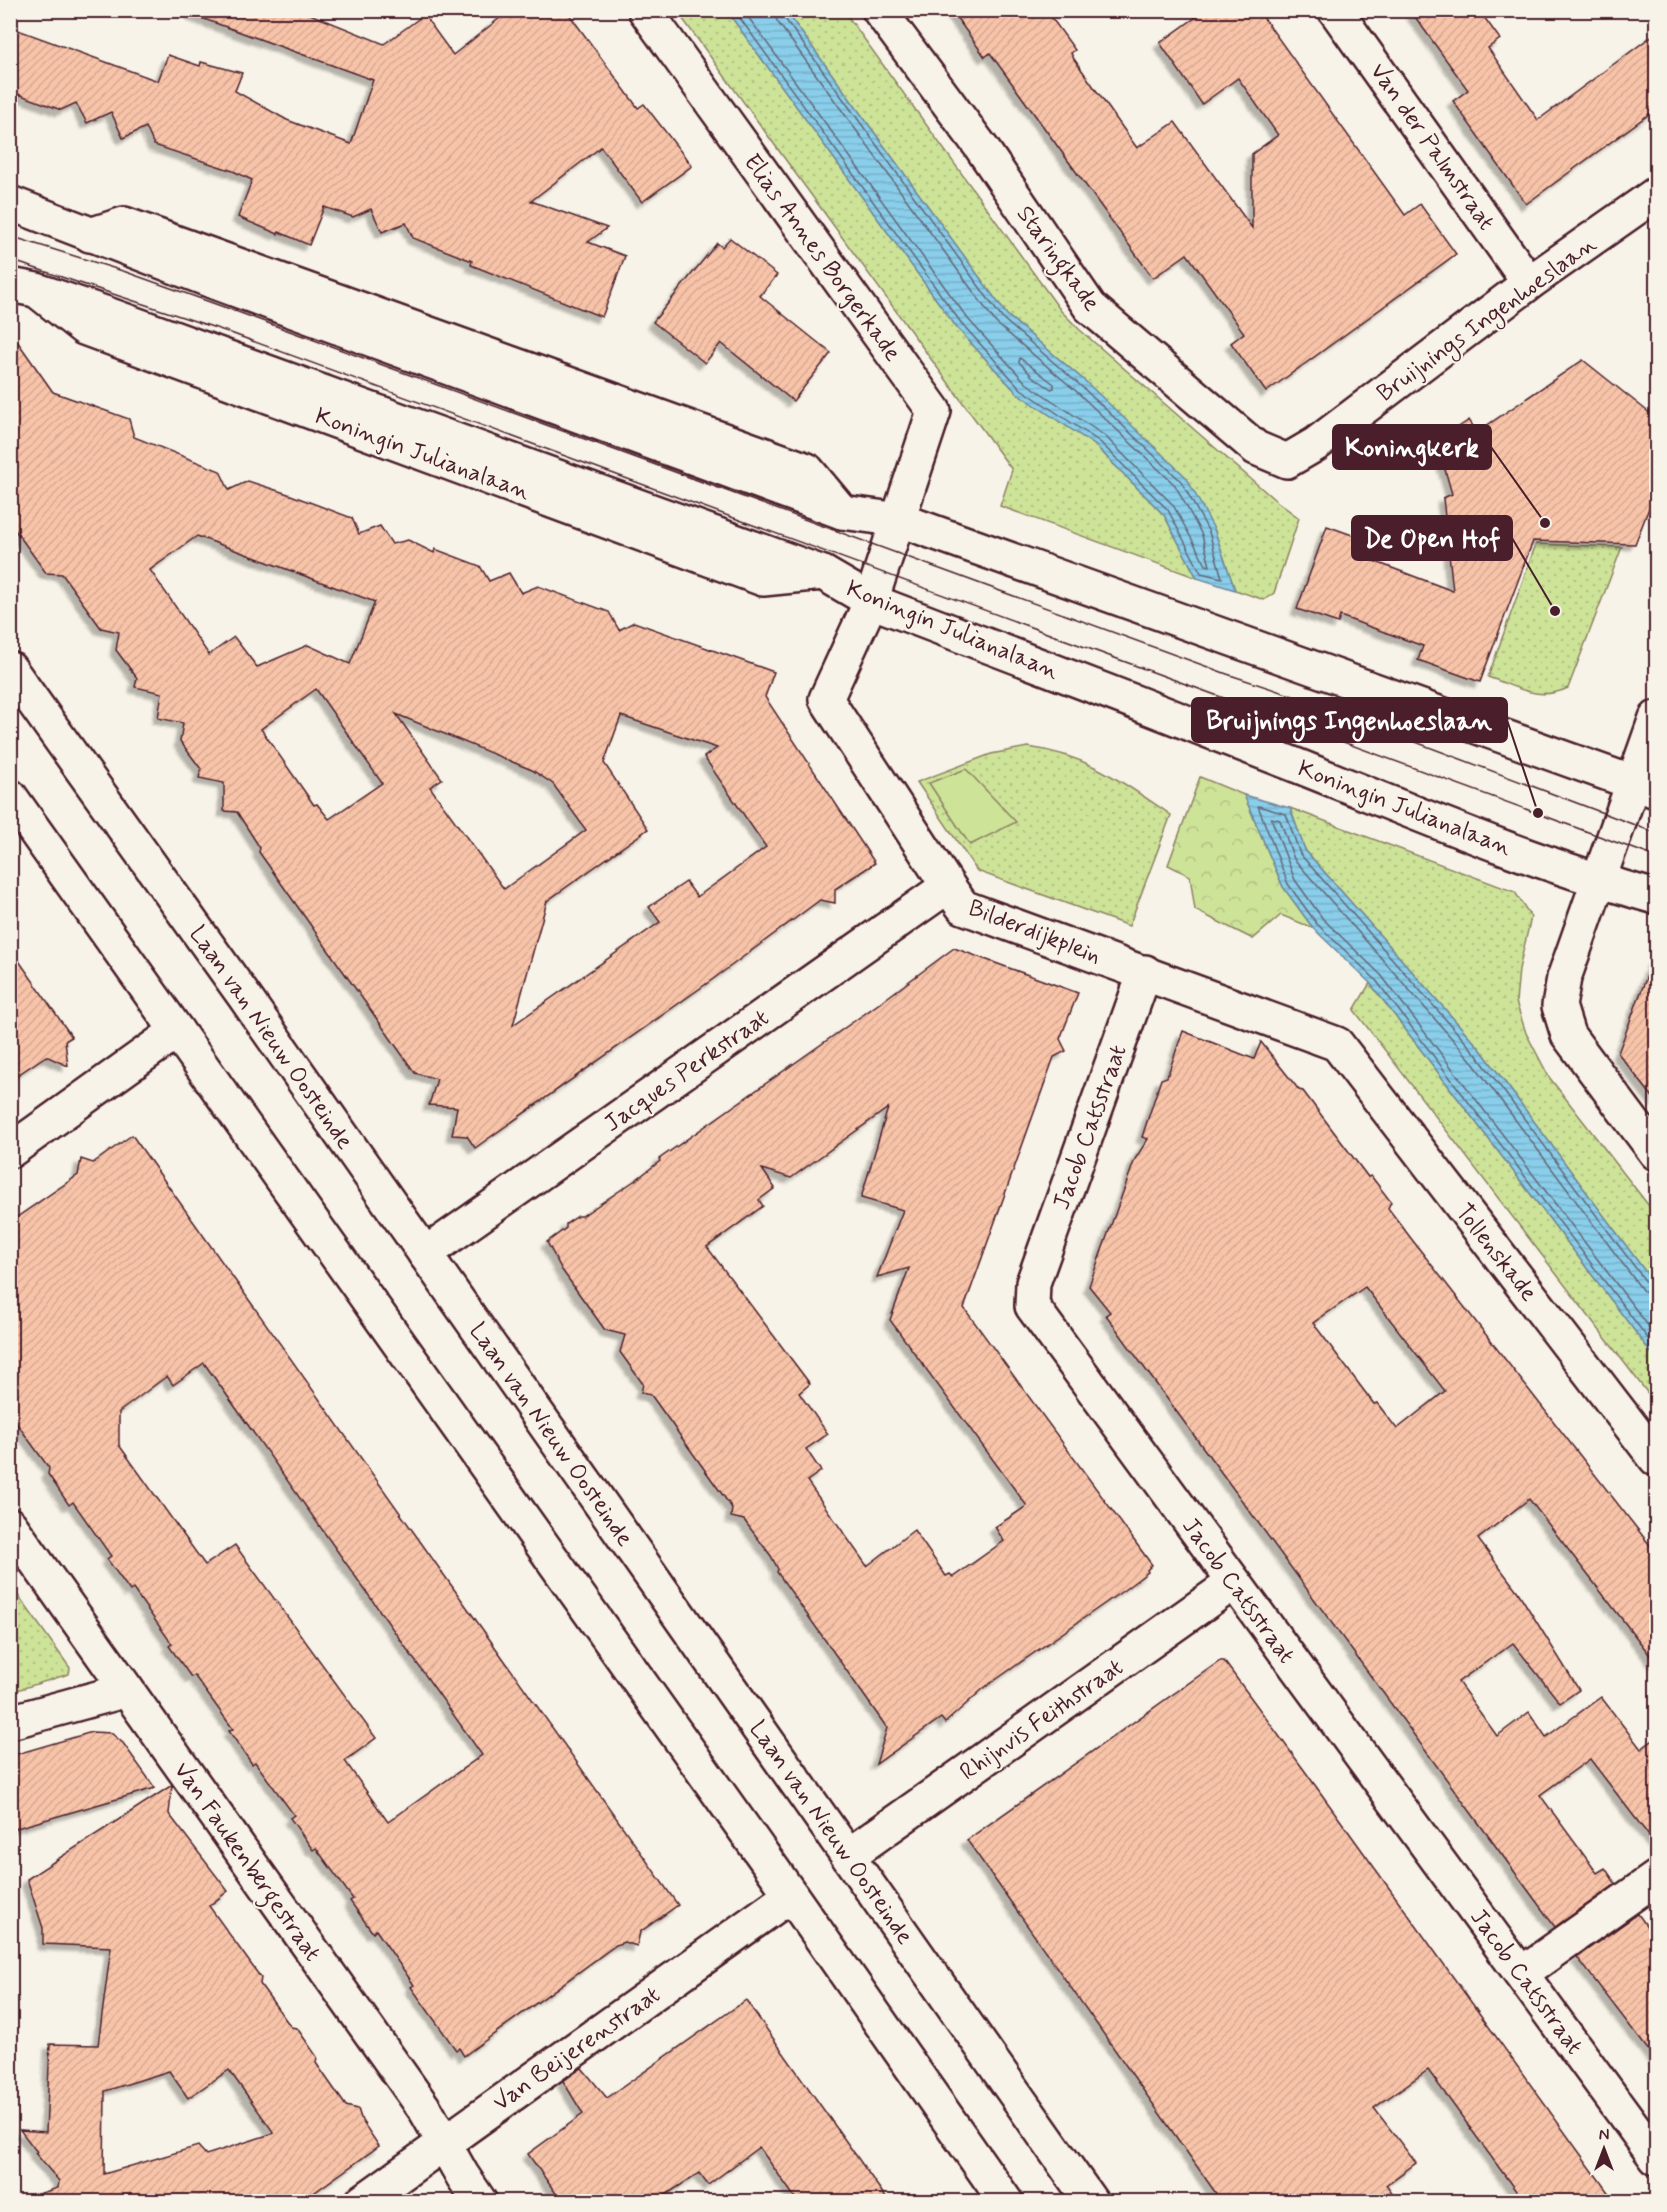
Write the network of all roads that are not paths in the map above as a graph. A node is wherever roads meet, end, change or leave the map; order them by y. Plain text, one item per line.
1 (645, 10) edge
2 (879, 10) edge
3 (1335, 10) edge
4 (1656, 194) edge
5 (10, 203) edge
6 (1529, 283) junction
7 (23, 288) edge
8 (1316, 444) joint
9 (900, 520) junction
10 (871, 601) junction
11 (10, 669) edge
12 (1656, 718) edge
13 (1645, 786) edge
14 (10, 796) edge
15 (1598, 881) junction
16 (948, 886) junction
17 (1656, 897) edge
18 (1145, 972) junction
19 (177, 1030) junction
20 (1337, 1044) joint
21 (10, 1151) edge
22 (1656, 1153) edge
23 (425, 1254) junction
24 (1656, 1459) edge
25 (10, 1525) edge
26 (1233, 1583) junction
27 (127, 1690) junction
28 (10, 1722) edge
29 (849, 1855) junction
30 (1656, 1878) edge
31 (791, 1895) junction
32 (1522, 1973) junction
33 (445, 2144) junction
34 (1656, 2158) edge
35 (362, 2202) edge
36 (480, 2202) edge
37 (1006, 2202) edge
38 (1091, 2202) edge

1 - 9 street, Elias Annes Borgerkade
2 - 8 street, Staringkade
3 - 6 street, Van der Palmstraat
4 - 6 street, Bruijnings Ingenhoeslaan
5 - 9 street
6 - 8 street, Bruijnings Ingenhoeslaan
7 - 10 street, Koningin Julianalaan
9 - 10 street
9 - 13 street
10 - 15 street, Koningin Julianalaan
10 - 16 street, Bilderdijkplein
11 - 23 street, Laan van Nieuw Oosteinde
12 - 13 street
13 - 15 street
14 - 19 street
15 - 17 street, Koningin Julianalaan
15 - 22 street
16 - 18 street, Bilderdijkplein
16 - 23 street, Jacques Perkstraat
18 - 20 street, Bilderdijkplein
18 - 26 street, Jacob Catsstraat
19 - 21 street
19 - 31 street
20 - 24 street, Tollenskade
23 - 29 street, Laan van Nieuw Oosteinde
25 - 27 street, Van Faukenbergestraat
26 - 29 street, Rhijnvis Feithstraat
26 - 32 street, Jacob Catsstraat
27 - 28 street
27 - 33 street, Van Faukenbergestraat
29 - 38 street, Laan van Nieuw Oosteinde
30 - 32 street
31 - 33 street, Van Beijerenstraat
31 - 37 street
32 - 34 street, Jacob Catsstraat
33 - 35 street, Van Beijerenstraat
33 - 36 street, Van Faukenbergestraat

